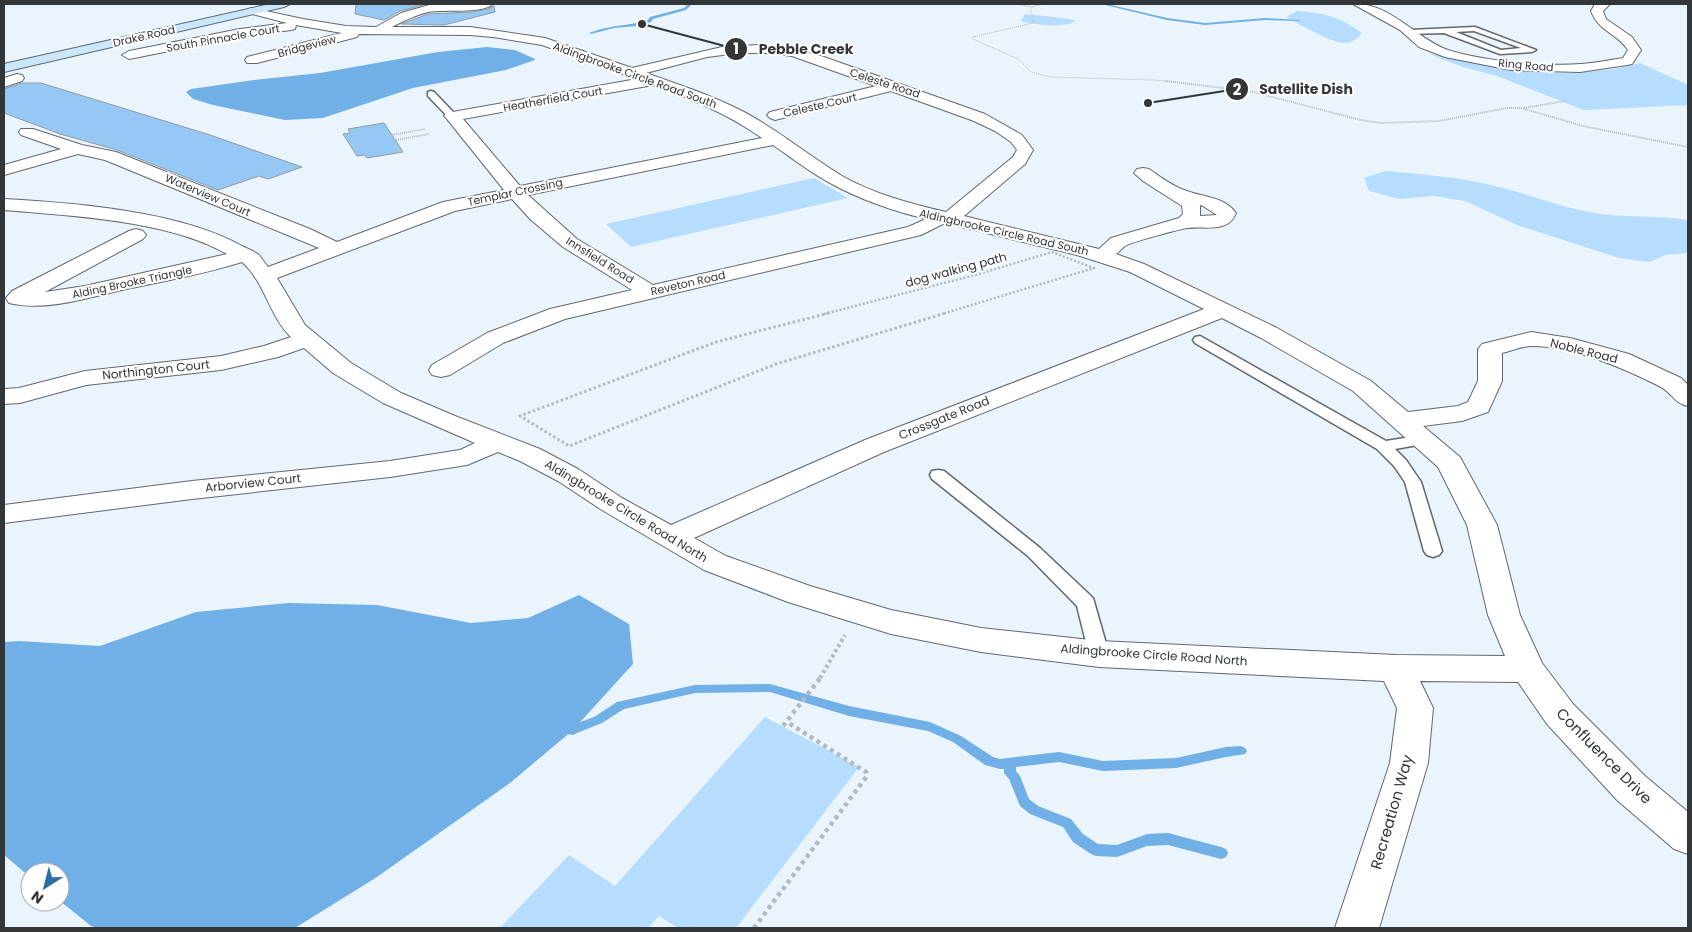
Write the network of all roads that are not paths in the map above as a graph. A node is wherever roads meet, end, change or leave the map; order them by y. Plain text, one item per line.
1 (450, 4) edge
2 (487, 4) edge
3 (1360, 4) edge
4 (1604, 4) edge
5 (279, 5) edge
6 (420, 9) junction
7 (252, 11) junction
8 (317, 24) junction
9 (369, 30) junction
10 (1444, 30) junction
11 (1410, 32) junction
12 (129, 55) dead end
13 (252, 60) dead end
14 (4, 68) edge
15 (631, 73) junction
16 (654, 80) junction
17 (893, 86) junction
18 (431, 94) dead end
19 (775, 115) dead end
20 (452, 116) junction
21 (28, 132) dead end
22 (774, 140) junction
23 (78, 149) junction
24 (4, 170) edge
25 (1143, 173) dead end
26 (516, 192) junction
27 (1184, 196) junction
28 (4, 204) edge
29 (946, 218) junction
30 (1186, 222) junction
31 (136, 235) dead end
32 (335, 248) junction
33 (1102, 256) junction
34 (255, 266) junction
35 (648, 292) junction
36 (10, 301) edge
37 (1223, 310) junction
38 (308, 339) junction
39 (1200, 340) dead end
40 (441, 370) dead end
41 (4, 397) edge
42 (1688, 399) edge
43 (1401, 420) junction
44 (1423, 440) junction
45 (498, 442) junction
46 (1383, 446) junction
47 (938, 475) dead end
48 (4, 514) edge
49 (669, 538) junction
50 (1433, 551) dead end
51 (1099, 654) junction
52 (1396, 668) junction
53 (1528, 669) junction
54 (1688, 836) edge
55 (1357, 928) edge

1 - 6 street
2 - 6 street
3 - 11 street, Ring Road
4 - 11 street, Ring Road
5 - 7 street, Drake Road
5 - 8 street, Aldingbrooke Circle Road South
6 - 9 street
7 - 8 street, Aldingbrooke Circle Road South
7 - 14 street, Drake Road
8 - 9 street, Aldingbrooke Circle Road South
8 - 12 street, South Pinnacle Court
9 - 13 street, Bridgeview
9 - 15 street, Aldingbrooke Circle Road South
10 - 10 lane
10 - 11 lane
15 - 16 street, Aldingbrooke Circle Road South
15 - 17 street, Celeste Road
16 - 20 street, Heatherfield Court
16 - 22 street, Aldingbrooke Circle Road South
17 - 19 street, Celeste Court
17 - 29 street, Celeste Road
18 - 20 lane
20 - 26 street, Innsfield Road
21 - 23 street, Waterview Court
22 - 26 street, Templar Crossing
22 - 29 street, Aldingbrooke Circle Road South
23 - 24 street, Waterview Court
23 - 32 street, Waterview Court
25 - 27 street
26 - 32 street, Templar Crossing
26 - 35 street, Innsfield Road
27 - 30 street
27 - 30 street
28 - 34 street, Aldingbrooke Circle Road North
29 - 33 street, Aldingbrooke Circle Road South
29 - 35 street, Reveton Road
30 - 33 street
31 - 36 street, Alding Brooke Triangle
32 - 34 street, Templar Crossing
33 - 37 street, Aldingbrooke Circle Road South
34 - 36 street, Alding Brooke Triangle
34 - 38 street, Aldingbrooke Circle Road North
35 - 40 street, Reveton Road
37 - 43 street, Aldingbrooke Circle Road South
37 - 49 street, Crossgate Road
38 - 41 street, Northington Court
38 - 45 street, Aldingbrooke Circle Road North
39 - 46 lane
42 - 43 street, Noble Road
43 - 44 street, Aldingbrooke Circle Road South
44 - 46 lane
44 - 53 street, Aldingbrooke Circle Road South
45 - 48 street, Arborview Court
45 - 49 street, Aldingbrooke Circle Road North
46 - 50 lane
47 - 51 lane
49 - 51 street, Aldingbrooke Circle Road North
51 - 52 street, Aldingbrooke Circle Road North
52 - 53 street, Aldingbrooke Circle Road North
52 - 55 street, Recreation Way
53 - 54 street, Confluence Drive

